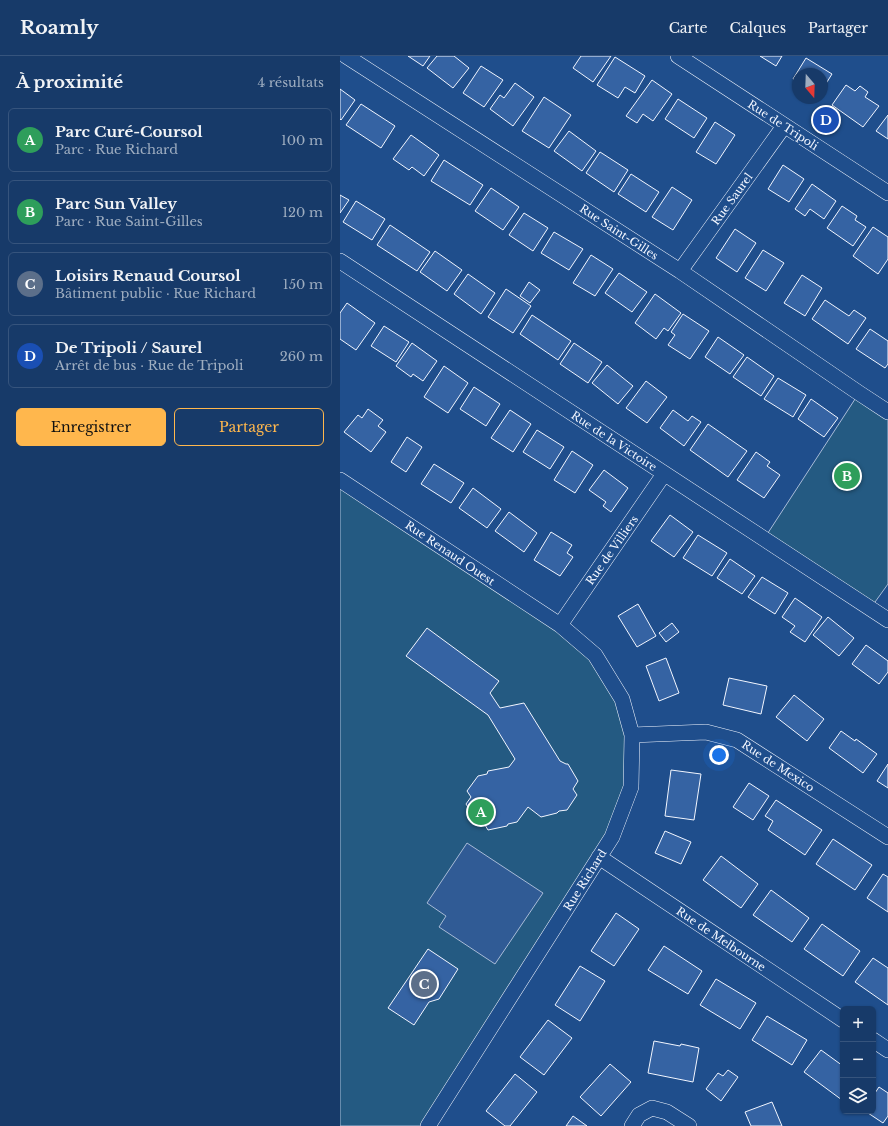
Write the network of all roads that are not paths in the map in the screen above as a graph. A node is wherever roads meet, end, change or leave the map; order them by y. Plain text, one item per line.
1 (346, 56) edge
2 (678, 56) edge
3 (784, 126) junction
4 (888, 193) edge
5 (340, 261) edge
6 (680, 271) junction
7 (888, 412) edge
8 (664, 474) junction
9 (340, 480) edge
10 (888, 620) edge
11 (560, 625) junction
12 (632, 735) junction
13 (888, 837) edge
14 (599, 857) junction
15 (840, 1018) edge
16 (876, 1042) edge
17 (888, 1050) edge
18 (428, 1126) edge
19 (632, 1126) edge
20 (689, 1126) edge

1 - 6 street, Rue Saint-Gilles
2 - 3 street, Rue de Tripoli
3 - 4 street, Rue de Tripoli
3 - 6 street, Rue Saurel
5 - 8 street, Rue de la Victoire
6 - 7 street, Rue Saint-Gilles
8 - 10 street, Rue de la Victoire
8 - 11 street, Rue de Villiers
9 - 11 street, Rue Renaud Ouest
11 - 12 street, Rue Richard
12 - 13 street, Rue de Mexico
12 - 14 street, Rue Richard
14 - 15 street, Rue de Melbourne
14 - 18 street, Rue Richard
16 - 17 street
19 - 20 street

